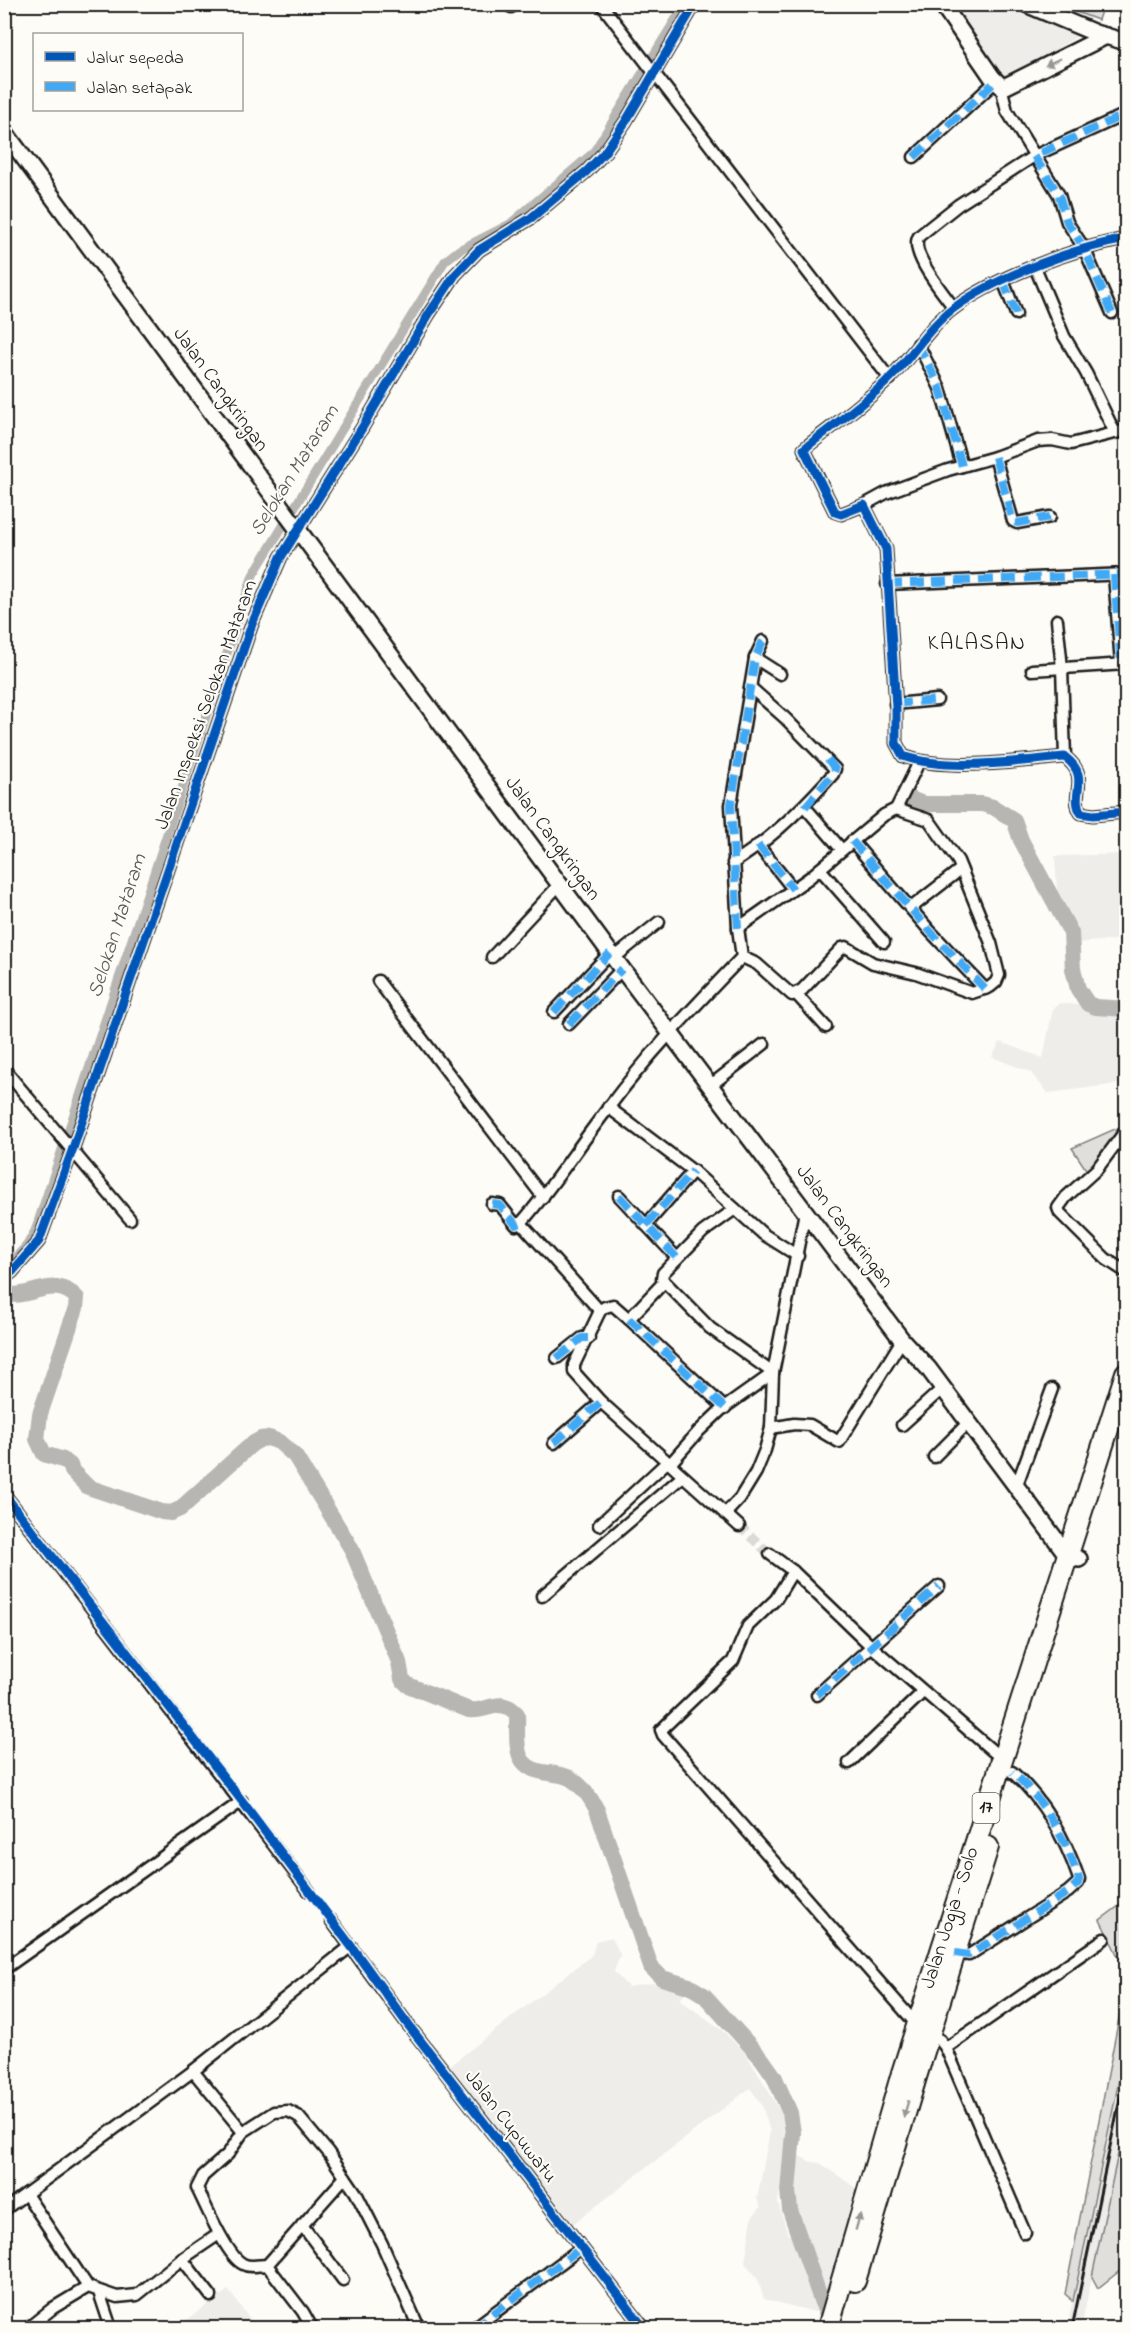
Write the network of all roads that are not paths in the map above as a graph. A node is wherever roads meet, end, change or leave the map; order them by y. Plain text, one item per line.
1 (509, 4) edge
2 (515, 4) edge
3 (601, 4) edge
4 (695, 4) edge
5 (942, 4) edge
6 (1026, 4) edge
7 (1106, 36) junction
8 (1126, 42) edge
9 (652, 70) junction
10 (998, 83) junction
11 (1126, 114) edge
12 (4, 131) edge
13 (1034, 156) junction
14 (914, 158) dead end
15 (1126, 239) edge
16 (1084, 248) junction
17 (1035, 267) junction
18 (1003, 280) junction
19 (954, 308) junction
20 (1112, 313) dead end
21 (1016, 314) dead end
22 (918, 344) junction
23 (890, 379) junction
24 (1126, 430) edge
25 (1115, 433) junction
26 (995, 457) junction
27 (962, 466) junction
28 (864, 505) junction
29 (1050, 517) dead end
30 (297, 528) junction
31 (1126, 574) edge
32 (1114, 575) junction
33 (887, 584) junction
34 (1057, 620) dead end
35 (763, 641) dead end
36 (755, 658) junction
37 (1124, 664) edge
38 (1062, 668) junction
39 (1032, 669) dead end
40 (780, 674) dead end
41 (750, 687) junction
42 (937, 699) dead end
43 (895, 704) junction
44 (1065, 757) junction
45 (919, 762) junction
46 (805, 807) junction
47 (896, 809) junction
48 (1126, 812) edge
49 (852, 842) junction
50 (758, 845) junction
51 (842, 850) junction
52 (733, 862) junction
53 (820, 869) junction
54 (962, 869) junction
55 (560, 884) junction
56 (794, 889) junction
57 (911, 908) junction
58 (659, 922) dead end
59 (738, 928) junction
60 (884, 942) dead end
61 (492, 957) dead end
62 (742, 957) junction
63 (615, 960) junction
64 (378, 981) dead end
65 (985, 989) junction
66 (796, 994) junction
67 (554, 1012) dead end
68 (569, 1024) dead end
69 (826, 1027) dead end
70 (670, 1031) junction
71 (764, 1044) dead end
72 (4, 1069) edge
73 (711, 1084) junction
74 (608, 1107) junction
75 (1126, 1130) edge
76 (70, 1148) junction
77 (693, 1171) junction
78 (618, 1196) dead end
79 (543, 1197) junction
80 (492, 1204) dead end
81 (735, 1209) junction
82 (806, 1212) junction
83 (130, 1219) dead end
84 (521, 1223) junction
85 (646, 1225) junction
86 (798, 1256) junction
87 (678, 1258) junction
88 (1126, 1272) edge
89 (4, 1278) edge
90 (663, 1283) junction
91 (600, 1311) junction
92 (629, 1319) junction
93 (589, 1338) junction
94 (902, 1340) junction
95 (557, 1358) dead end
96 (773, 1373) junction
97 (1125, 1380) edge
98 (943, 1388) junction
99 (1052, 1389) dead end
100 (601, 1402) junction
101 (725, 1408) junction
102 (1126, 1413) edge
103 (969, 1422) junction
104 (902, 1425) dead end
105 (771, 1428) junction
106 (554, 1443) dead end
107 (933, 1457) dead end
108 (668, 1463) junction
109 (683, 1476) junction
110 (1016, 1487) junction
111 (4, 1494) edge
112 (725, 1514) junction
113 (599, 1525) dead end
114 (739, 1526) tunnel mouth
115 (770, 1554) tunnel mouth
116 (1073, 1557) junction
117 (793, 1571) junction
118 (939, 1586) dead end
119 (542, 1596) dead end
120 (870, 1645) junction
121 (923, 1692) junction
122 (816, 1695) dead end
123 (849, 1763) dead end
124 (1007, 1765) junction
125 (242, 1801) junction
126 (309, 1891) tunnel mouth
127 (331, 1920) tunnel mouth
128 (1104, 1939) dead end
129 (351, 1946) junction
130 (955, 1953) junction
131 (4, 1969) edge
132 (923, 2029) junction
133 (946, 2048) junction
134 (193, 2072) junction
135 (243, 2132) junction
136 (345, 2177) junction
137 (26, 2194) junction
138 (4, 2210) edge
139 (302, 2225) junction
140 (1025, 2233) dead end
141 (219, 2234) junction
142 (582, 2248) junction
143 (183, 2259) junction
144 (267, 2265) junction
145 (343, 2280) dead end
146 (88, 2287) junction
147 (99, 2292) junction
148 (211, 2295) dead end
149 (841, 2313) edge
150 (109, 2322) dead end
151 (28, 2328) edge
152 (312, 2328) edge
153 (419, 2328) edge
154 (474, 2328) edge
155 (644, 2328) edge
156 (828, 2328) edge

1 - 2 street
3 - 9 street
4 - 9 street, Jalan Inspeksi Selokan Mataram
5 - 10 main road
6 - 7 main road
7 - 8 main road
7 -> 10 main road
9 - 23 street
9 - 30 street, Jalan Inspeksi Selokan Mataram
10 - 13 street
10 - 14 street
11 - 13 street
12 - 30 main road, Jalan Cangkringan
13 - 16 street
13 - 19 street
15 - 16 street
16 - 17 street
16 - 20 street
17 - 18 street
17 - 25 street
18 - 19 street
18 - 21 street
19 - 22 street
22 - 23 street
22 - 27 street
23 - 28 street
24 - 25 street
25 - 26 street
26 - 27 street
26 - 29 street
27 - 28 street
28 - 33 street
30 - 55 main road, Jalan Cangkringan
30 - 76 street, Jalan Inspeksi Selokan Mataram
31 - 32 street
32 - 33 street
32 - 37 street
33 - 43 street
34 - 38 street
35 - 36 street
36 - 40 street
36 - 41 street
37 - 38 street
38 - 39 street
38 - 44 street
41 - 46 street
41 - 52 street
42 - 43 street
43 - 45 street
44 - 45 street
44 - 48 street
45 - 47 street
46 - 50 street
46 - 51 street
47 - 49 street
47 - 54 street
49 - 51 street
49 - 57 street
50 - 52 street
50 - 56 street
51 - 53 street
52 - 59 street
53 - 56 street
53 - 60 street
54 - 57 street
54 - 65 street
55 - 61 street
55 - 63 main road, Jalan Cangkringan
56 - 59 street
57 - 65 street
58 - 63 street
59 - 62 street
62 - 66 street
62 - 70 street
63 - 67 street
63 - 68 street
63 - 70 main road, Jalan Cangkringan
64 - 79 street
65 - 66 street
66 - 69 street
70 - 73 main road, Jalan Cangkringan
70 - 74 street
71 - 73 street
72 - 76 street
73 - 82 main road, Jalan Cangkringan
74 - 77 street
74 - 79 street
75 - 88 street
76 - 83 street
76 - 89 street, Jalan Inspeksi Selokan Mataram
77 - 81 street
77 - 85 street
78 - 85 street
79 - 84 street
80 - 84 street
81 - 86 street
81 - 87 street
82 - 86 street
82 - 94 main road, Jalan Cangkringan
84 - 91 street
85 - 87 street
86 - 96 street
87 - 90 street
90 - 92 street
90 - 96 street
91 - 92 street
91 - 93 street
92 - 101 street
93 - 95 street
93 - 100 street
94 - 98 main road, Jalan Cangkringan
94 - 105 street
96 - 101 street
96 - 105 street
97 - 116 highway, Jalan Jogja - Solo / 17
98 - 103 main road, Jalan Cangkringan
98 - 104 street
99 - 110 street
100 - 106 street
100 - 108 street
101 - 108 street
102 - 116 highway, Jalan Jogja - Solo / 17
103 - 107 street
103 - 110 main road, Jalan Cangkringan
105 - 112 street
108 - 109 street
108 - 113 street
109 - 112 street
109 - 119 street
110 - 116 main road, Jalan Cangkringan
111 - 125 street
112 - 114 street
115 - 117 street
116 - 124 highway, Jalan Jogja - Solo / 17
117 - 120 street
117 - 132 street
118 - 120 street
120 - 121 street
120 - 122 street
121 - 123 street
121 - 124 street
124 - 130 highway, Jalan Jogja - Solo / 17
124 - 130 street
124 - 132 highway, Jalan Jogja - Solo / 17
125 - 126 street
125 - 131 street
127 - 129 street, Jalan Cupuwatu
128 - 133 street
129 - 134 street
129 - 142 street, Jalan Cupuwatu
130 - 132 highway, Jalan Jogja - Solo / 17
132 - 133 street
132 - 149 highway, Jalan Jogja - Solo / 17
133 - 140 street
134 - 135 street
134 - 137 street
135 - 136 street
135 - 141 street
136 - 139 street
136 - 153 street
137 - 138 street
137 - 146 street
139 - 144 street
139 - 145 street
141 - 143 street
141 - 144 street
142 - 154 street
142 - 155 street, Jalan Cupuwatu
143 - 147 street
143 - 148 street
144 - 152 street
146 - 147 street
146 - 151 street
147 - 150 street
149 - 156 highway, Jalan Jogja - Solo / 17

